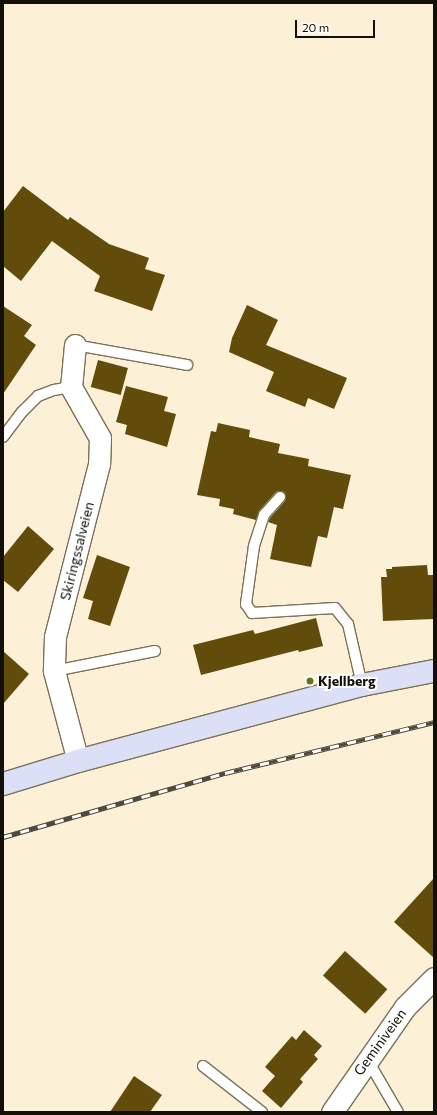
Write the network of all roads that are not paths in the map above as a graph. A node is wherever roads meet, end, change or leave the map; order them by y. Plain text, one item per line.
1 (75, 345) joint
2 (187, 365) dead end
3 (71, 387) junction
4 (3, 437) edge
5 (280, 497) dead end
6 (155, 651) dead end
7 (434, 671) edge
8 (54, 672) junction
9 (362, 685) junction
10 (78, 761) junction
11 (3, 784) edge
12 (434, 978) edge
13 (367, 1059) junction
14 (203, 1066) dead end
15 (262, 1112) edge
16 (332, 1112) edge
17 (398, 1112) edge

1 - 2 lane
1 - 3 street
3 - 4 lane
3 - 8 street, Skiringssalveien
5 - 9 lane
6 - 8 lane
7 - 9 main road
8 - 10 street, Skiringssalveien
9 - 10 main road
10 - 11 main road
12 - 13 street, Geminiveien
13 - 16 street, Geminiveien
13 - 17 lane
14 - 15 lane

